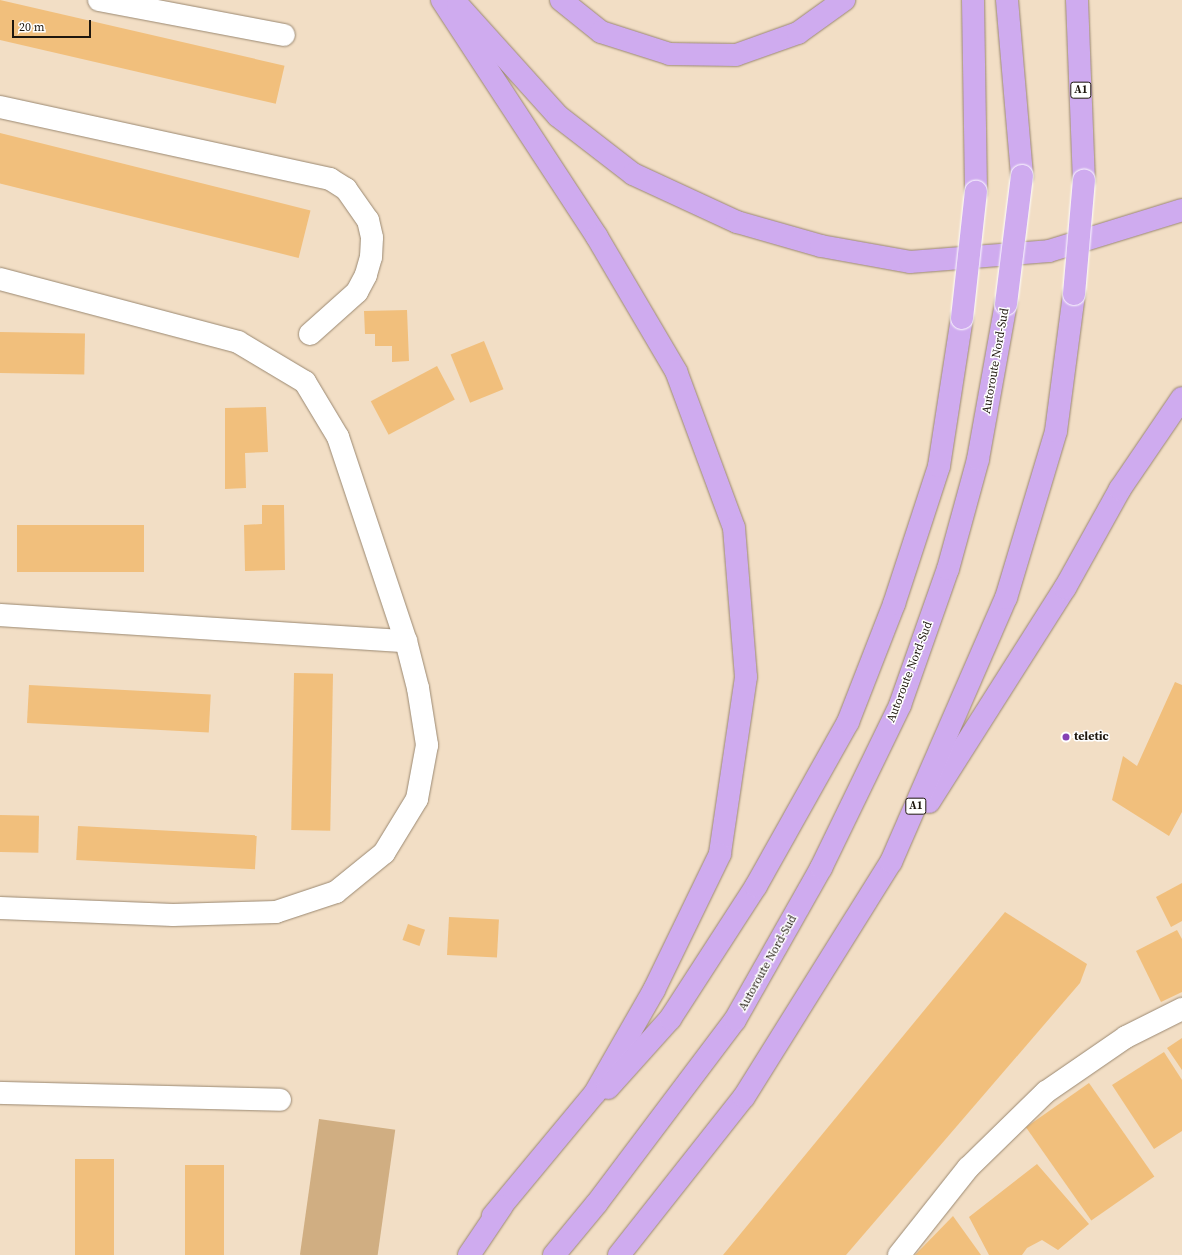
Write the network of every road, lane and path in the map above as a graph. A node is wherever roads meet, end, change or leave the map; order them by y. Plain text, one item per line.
1 (99, 0) edge
2 (442, 0) edge
3 (453, 0) edge
4 (561, 0) edge
5 (844, 0) edge
6 (973, 0) edge
7 (1007, 0) edge
8 (1077, 0) edge
9 (284, 35) dead end
10 (0, 108) edge
11 (1182, 210) edge
12 (0, 279) edge
13 (310, 334) dead end
14 (1182, 398) edge
15 (0, 616) edge
16 (406, 641) junction
17 (892, 862) junction
18 (0, 908) edge
19 (1182, 1009) edge
20 (0, 1093) edge
21 (280, 1100) dead end
22 (493, 1216) junction
23 (469, 1255) edge
24 (554, 1255) edge
25 (619, 1255) edge
26 (899, 1255) edge

1 - 9 street
2 - 22 highway
3 - 11 highway
4 - 5 highway
6 - 22 highway, bridge
7 - 24 highway, Autoroute Nord-Sud, bridge
8 - 17 highway, A1, bridge
10 - 13 street
12 - 16 street
14 - 17 highway
15 - 16 street
16 - 18 street
17 - 25 highway, A1
19 - 26 street
20 - 21 street
22 - 23 highway

